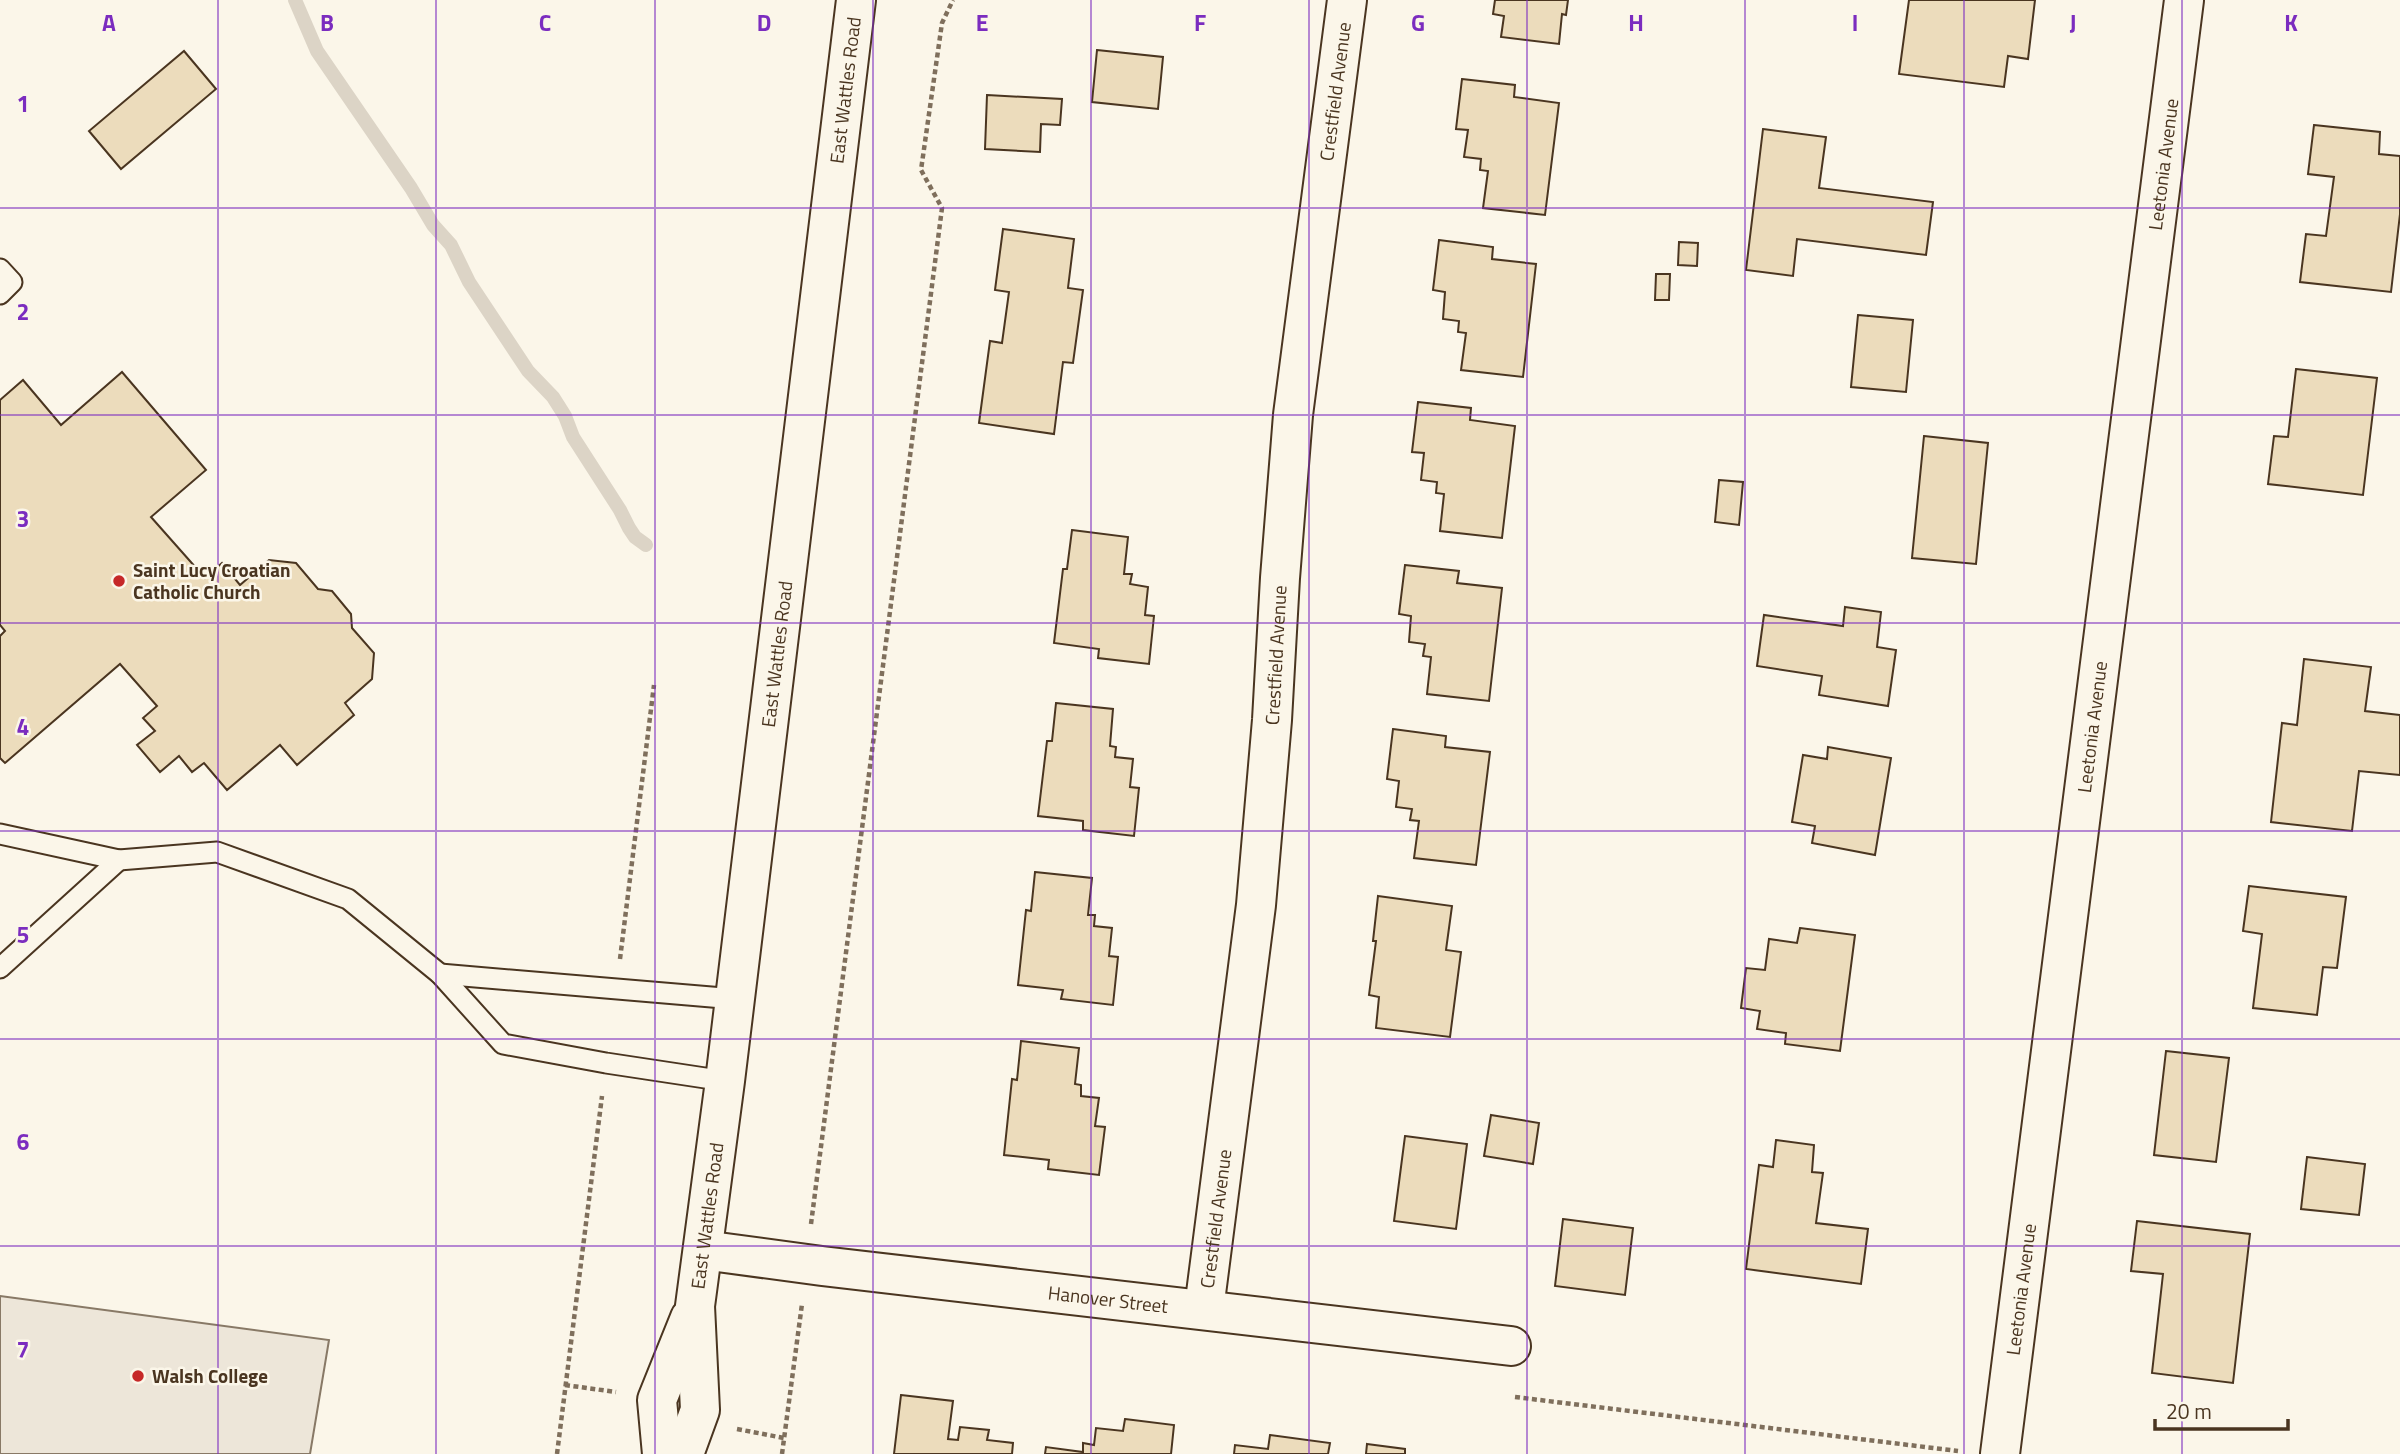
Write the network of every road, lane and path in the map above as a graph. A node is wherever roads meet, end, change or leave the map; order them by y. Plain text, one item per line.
1 (856, 0) edge
2 (953, 0) edge
3 (1347, 0) edge
4 (2184, 0) edge
5 (0, 269) edge
6 (0, 293) edge
7 (0, 834) edge
8 (119, 860) junction
9 (0, 968) edge
10 (440, 974) junction
11 (735, 999) junction
12 (725, 1081) junction
13 (810, 1236) dead end
14 (703, 1250) junction
15 (803, 1300) dead end
16 (695, 1306) junction
17 (1204, 1309) junction
18 (1511, 1346) dead end
19 (565, 1385) dead end
20 (625, 1393) dead end
21 (1515, 1397) dead end
22 (562, 1414) dead end
23 (738, 1430) dead end
24 (785, 1438) junction
25 (1962, 1451) dead end
26 (557, 1454) edge
27 (662, 1454) edge
28 (684, 1454) edge
29 (782, 1454) edge
30 (2000, 1454) edge

1 - 11 street, East Wattles Road
2 - 13 path
3 - 17 street, Crestfield Avenue
4 - 30 street, Leetonia Avenue
5 - 6 lane
7 - 8 lane
8 - 9 lane
8 - 10 lane
10 - 11 lane
10 - 12 lane
11 - 12 street, East Wattles Road
12 - 14 street, East Wattles Road
14 - 16 street, East Wattles Road
14 - 17 street, Hanover Street
15 - 24 path
16 - 27 street
16 - 28 street
17 - 18 street, Hanover Street
19 - 20 path
21 - 25 path
22 - 26 path
23 - 24 path
24 - 29 path

